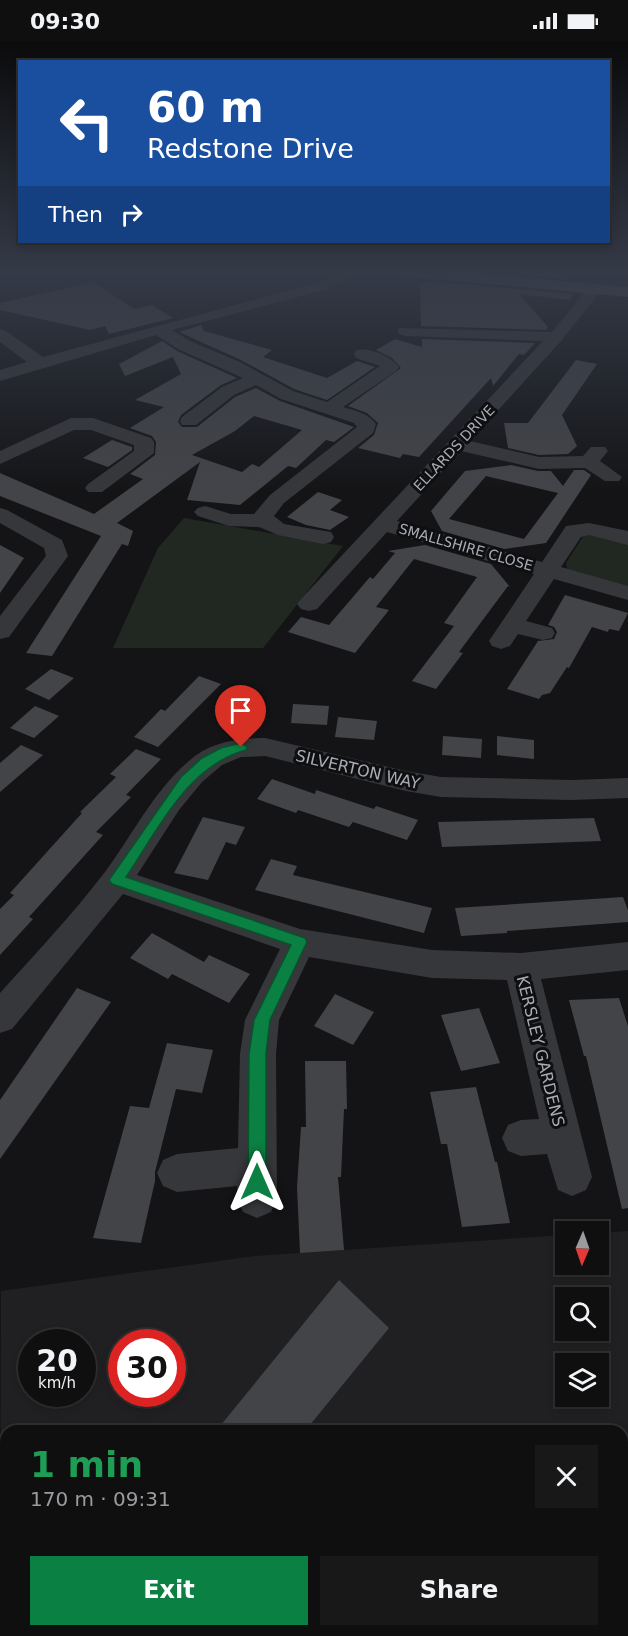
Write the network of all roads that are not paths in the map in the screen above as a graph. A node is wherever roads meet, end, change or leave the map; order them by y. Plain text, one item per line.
1 (14, 344) edge
2 (105, 344) edge
3 (183, 344) edge
4 (549, 344) edge
5 (362, 354) dead end
6 (40, 363) junction
7 (0, 376) edge
8 (256, 379) junction
9 (330, 408) junction
10 (189, 421) dead end
11 (457, 444) junction
12 (0, 458) edge
13 (612, 477) dead end
14 (95, 488) dead end
15 (205, 512) dead end
16 (0, 514) edge
17 (265, 521) junction
18 (383, 524) junction
19 (323, 537) dead end
20 (628, 538) edge
21 (549, 570) junction
22 (628, 593) edge
23 (309, 603) dead end
24 (0, 632) edge
25 (543, 633) dead end
26 (628, 788) edge
27 (117, 880) junction
28 (300, 942) junction
29 (628, 956) edge
30 (521, 967) junction
31 (0, 1018) edge
32 (562, 1135) junction
33 (521, 1138) dead end
34 (177, 1173) dead end
35 (572, 1177) dead end

1 - 6 street
2 - 6 street
3 - 8 street
4 - 11 street, ELLARDS DRIVE
5 - 9 street
6 - 7 street
8 - 9 street
8 - 10 street
9 - 17 street
11 - 13 street
11 - 18 street, ELLARDS DRIVE
12 - 14 street
15 - 17 street
16 - 24 street
17 - 19 street
18 - 21 street, SMALLSHIRE CLOSE
18 - 23 street, ELLARDS DRIVE
20 - 21 street, SMALLSHIRE CLOSE
21 - 22 street, SMALLSHIRE CLOSE
21 - 25 street, SMALLSHIRE CLOSE
26 - 27 street, SILVERTON WAY
27 - 28 street
27 - 31 street, SILVERTON WAY
28 - 30 street
28 - 34 street
29 - 30 street
30 - 32 street, KERSLEY GARDENS
32 - 33 street, KERSLEY GARDENS
32 - 35 street, KERSLEY GARDENS

